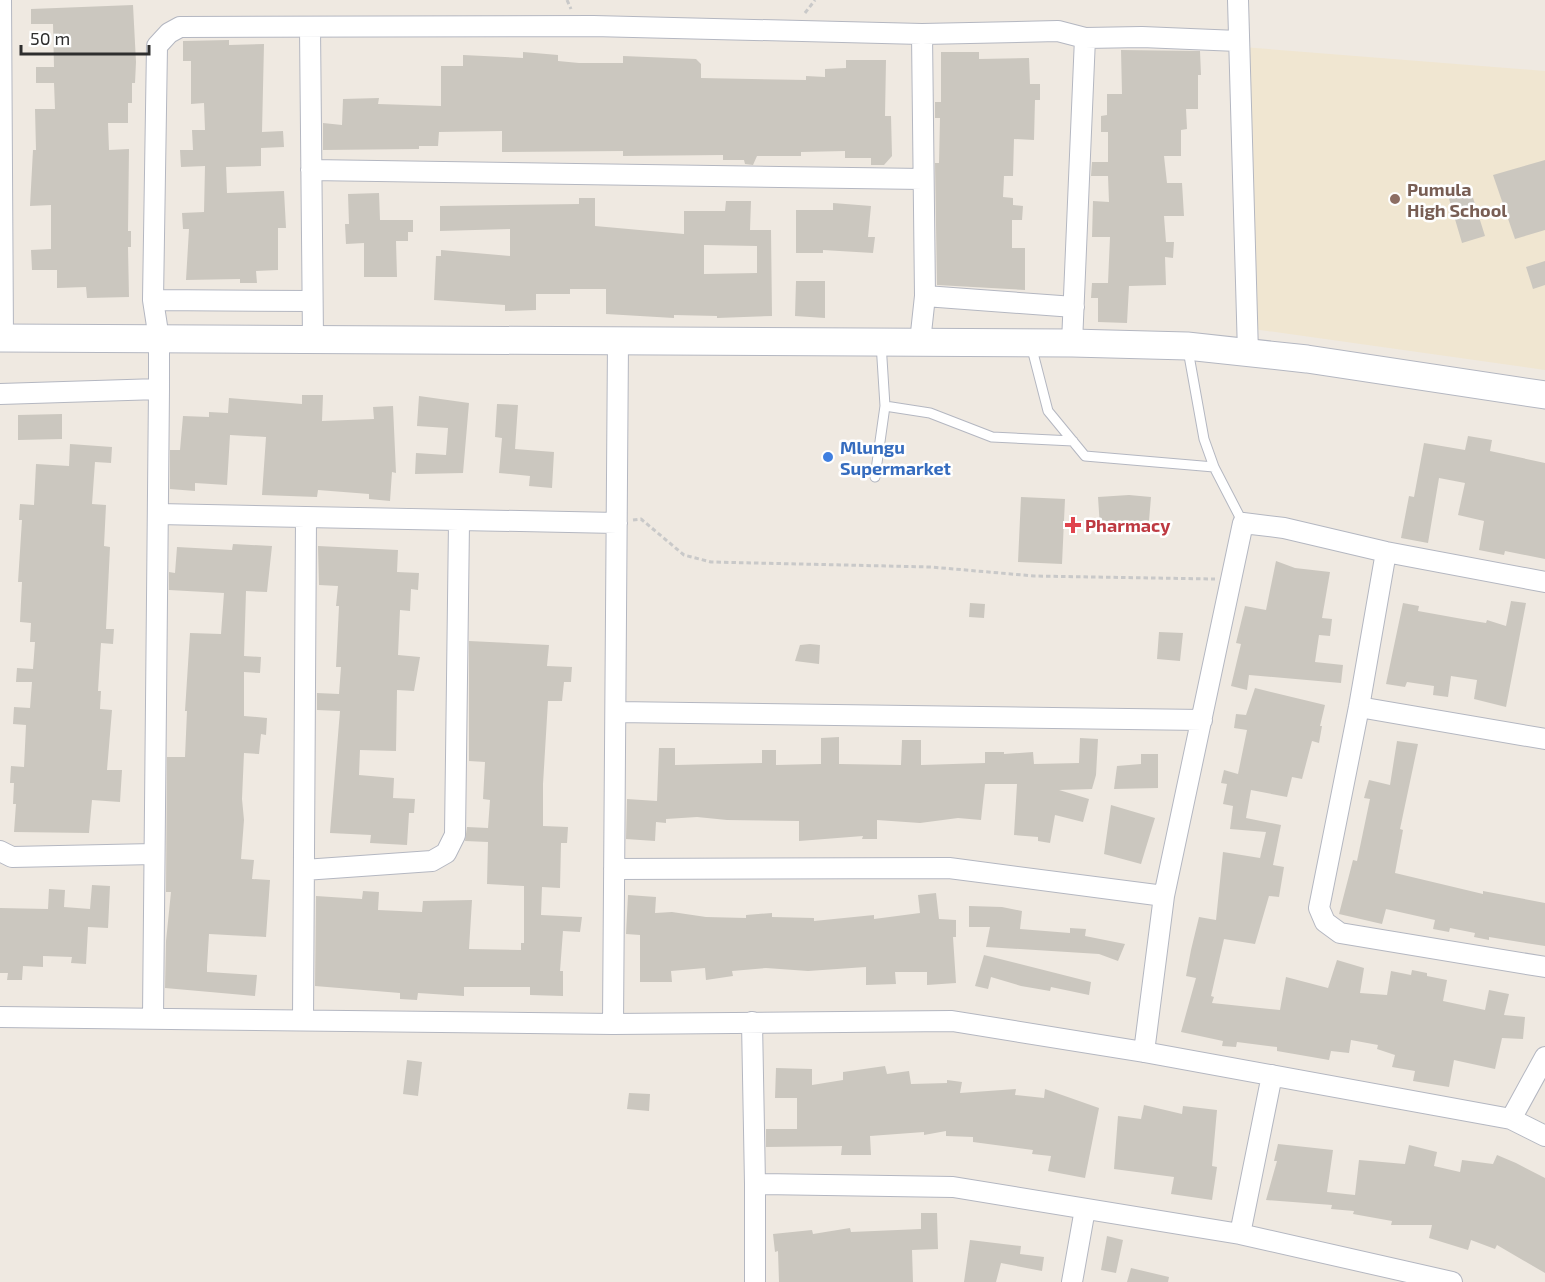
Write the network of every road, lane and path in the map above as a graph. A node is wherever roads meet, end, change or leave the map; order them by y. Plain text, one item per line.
1 (1, 0) edge
2 (1238, 0) edge
3 (310, 28) junction
4 (922, 34) junction
5 (1086, 38) junction
6 (1238, 41) junction
7 (311, 170) junction
8 (923, 180) junction
9 (925, 296) junction
10 (153, 300) junction
11 (312, 301) junction
12 (1074, 307) junction
13 (1, 338) edge
14 (159, 339) junction
15 (313, 339) junction
16 (618, 341) junction
17 (881, 342) junction
18 (920, 342) junction
19 (1072, 342) junction
20 (1030, 343) junction
21 (1187, 346) junction
22 (1248, 353) junction
23 (159, 389) junction
24 (0, 394) edge
25 (1545, 395) edge
26 (885, 406) junction
27 (1073, 441) junction
28 (1214, 467) junction
29 (874, 477) dead end
30 (158, 514) junction
31 (306, 518) junction
32 (459, 522) junction
33 (617, 523) junction
34 (1244, 523) junction
35 (1386, 552) junction
36 (1232, 579) junction
37 (1545, 582) edge
38 (1359, 707) junction
39 (616, 712) junction
40 (1202, 720) junction
41 (1545, 739) edge
42 (0, 851) edge
43 (154, 854) junction
44 (614, 869) junction
45 (304, 870) junction
46 (1164, 896) junction
47 (1545, 967) edge
48 (0, 1017) edge
49 (153, 1017) junction
50 (303, 1020) junction
51 (752, 1022) junction
52 (613, 1024) junction
53 (1144, 1052) junction
54 (1545, 1057) edge
55 (1272, 1075) junction
56 (1511, 1119) junction
57 (1545, 1136) edge
58 (755, 1184) junction
59 (1085, 1209) junction
60 (1240, 1234) junction
61 (755, 1282) edge
62 (1072, 1282) edge
63 (1452, 1282) edge

1 - 13 street
2 - 6 street
3 - 4 street
3 - 7 street
3 - 10 street
4 - 5 street
4 - 8 street
5 - 6 street
5 - 12 street
6 - 22 street
7 - 8 street
7 - 11 street
8 - 9 street
9 - 12 street
9 - 18 street
10 - 11 street
10 - 14 street
11 - 15 street
12 - 19 street
13 - 14 street
14 - 15 street
14 - 23 street
15 - 16 street
16 - 17 street
16 - 33 street
17 - 18 street
17 - 26 lane
18 - 20 street
19 - 20 street
19 - 21 street
20 - 27 lane
21 - 22 street
21 - 28 lane
22 - 25 street
23 - 24 street
23 - 30 street
26 - 27 lane
26 - 29 lane
27 - 28 lane
28 - 34 lane
30 - 31 street
30 - 43 street
31 - 32 street
31 - 45 street
32 - 33 street
32 - 45 street
33 - 36 path
33 - 39 street
34 - 35 street
34 - 36 street
35 - 37 street
35 - 38 street
36 - 40 street
38 - 41 street
38 - 47 street
39 - 40 street
39 - 44 street
40 - 46 street
42 - 43 street
43 - 49 street
44 - 46 street
44 - 52 street
45 - 50 street
46 - 53 street
48 - 49 street
49 - 50 street
50 - 52 street
51 - 52 street
51 - 53 street
51 - 58 street
53 - 55 street
54 - 56 street
55 - 56 street
55 - 60 street
56 - 57 street
58 - 59 street
58 - 61 street
59 - 60 street
59 - 62 street
60 - 63 street

